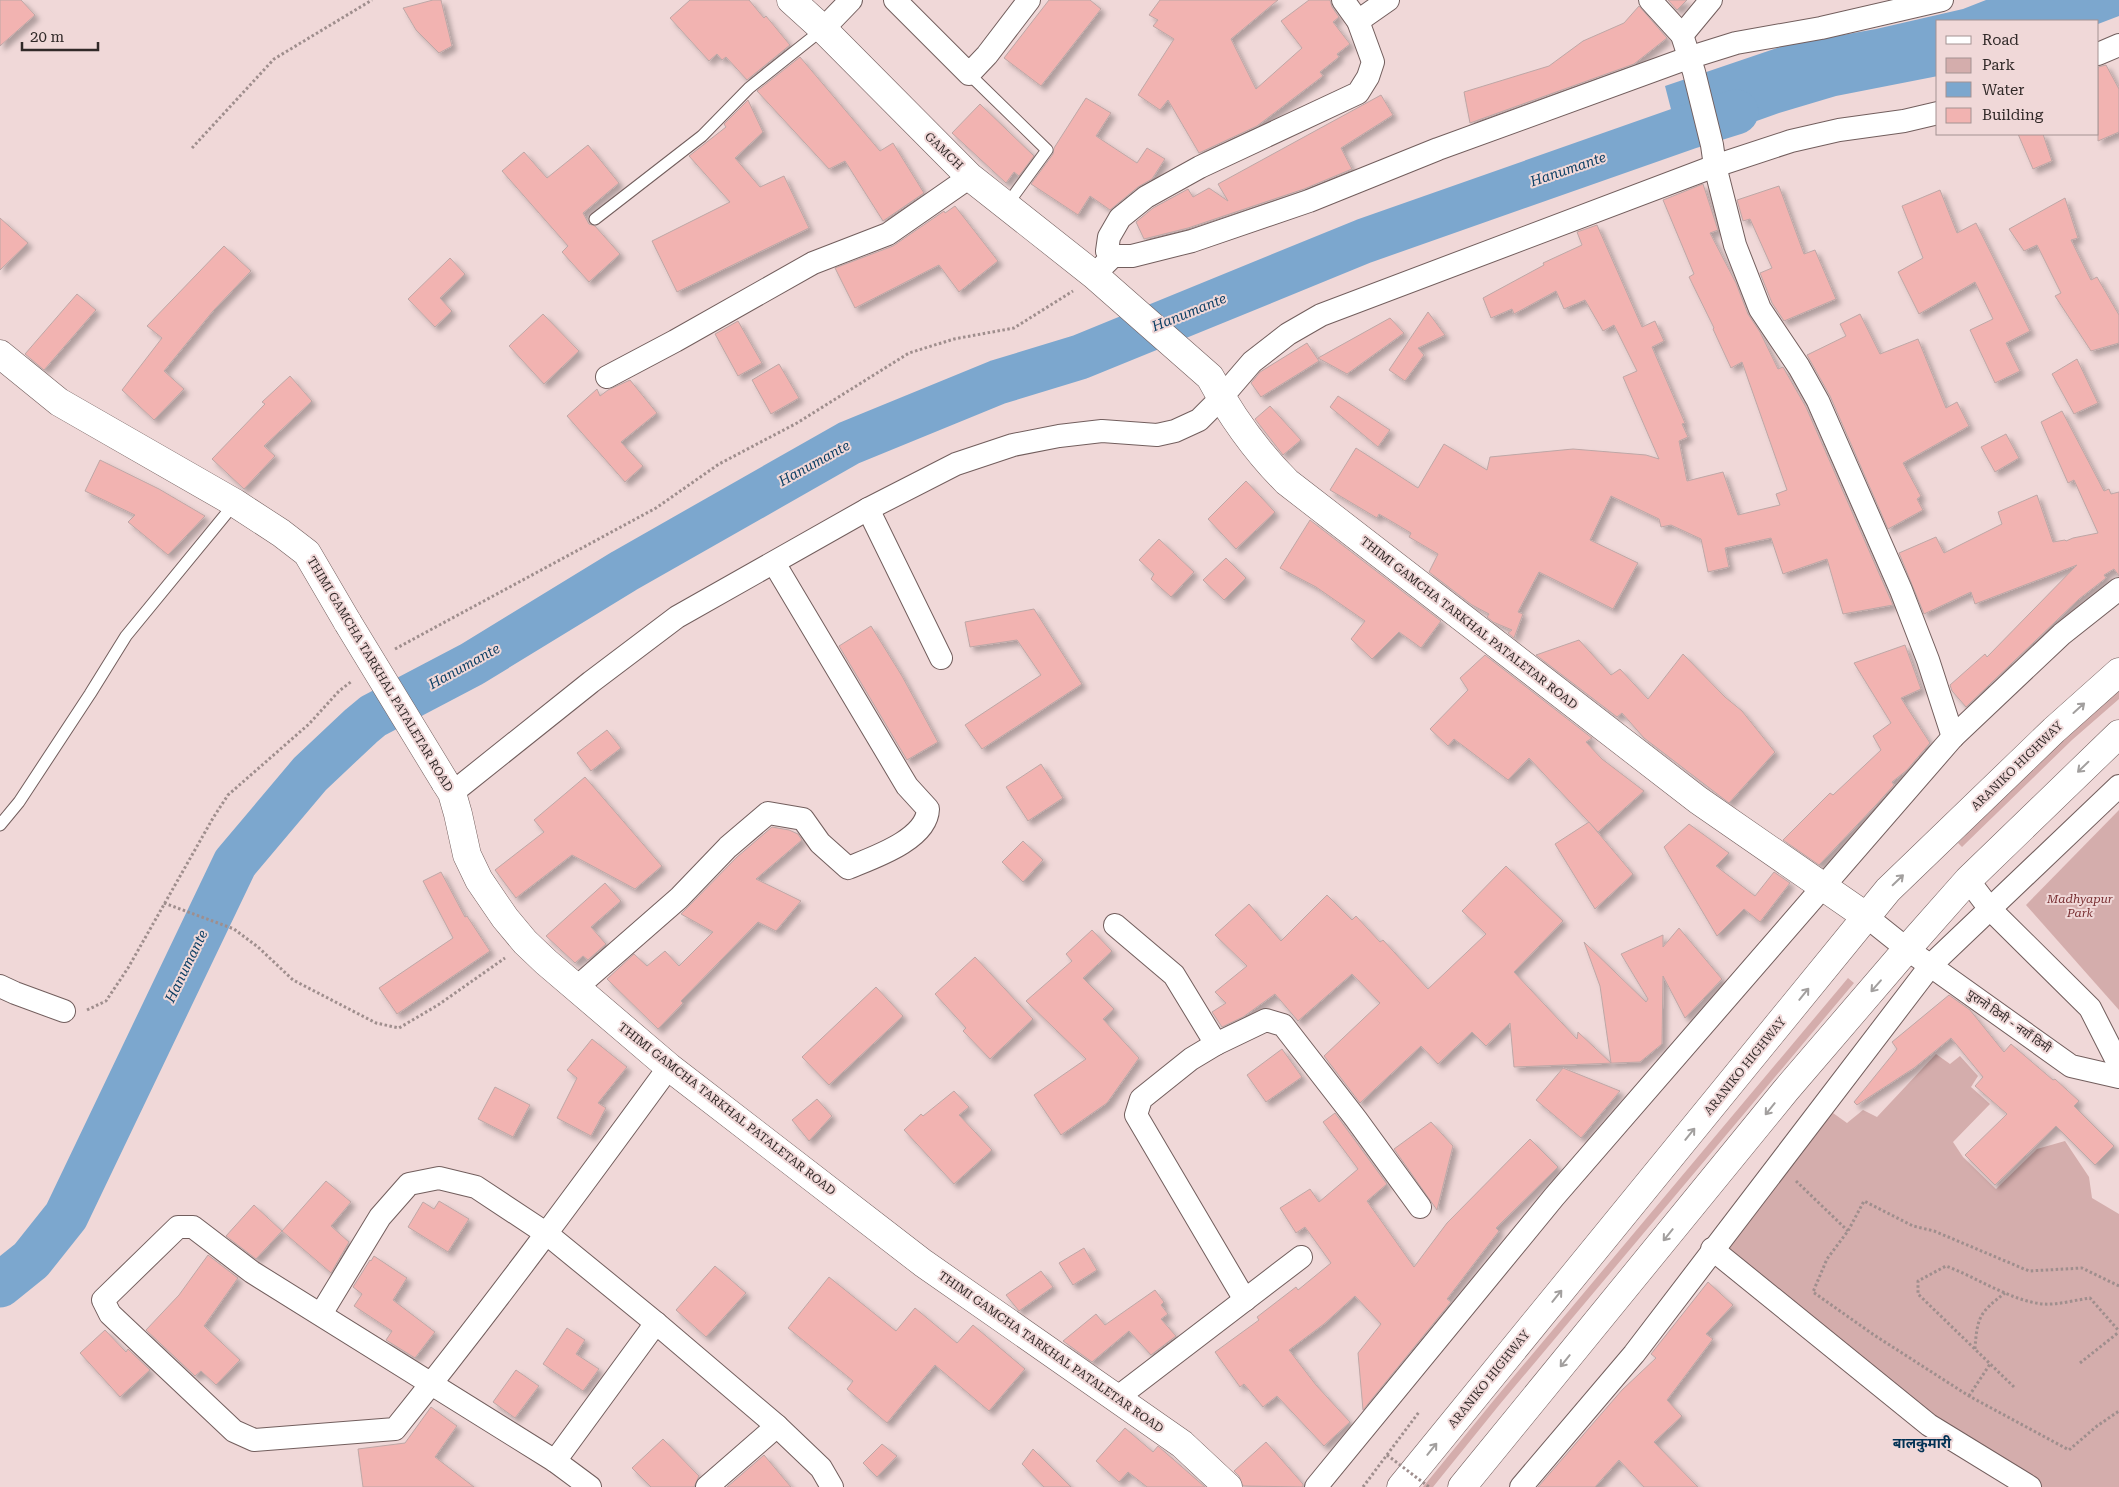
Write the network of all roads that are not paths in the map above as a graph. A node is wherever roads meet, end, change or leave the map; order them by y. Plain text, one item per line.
1 (791, 0) edge
2 (851, 0) edge
3 (895, 0) edge
4 (1029, 0) edge
5 (1343, 0) edge
6 (1388, 0) edge
7 (1650, 0) edge
8 (1711, 0) edge
9 (1942, 0) edge
10 (1358, 21) junction
11 (823, 29) junction
12 (1682, 35) junction
13 (2119, 45) edge
14 (2099, 54) edge
15 (1691, 65) junction
16 (969, 74) junction
17 (1936, 113) edge
18 (1713, 155) junction
19 (970, 178) junction
20 (1006, 206) junction
21 (595, 219) dead end
22 (1105, 273) junction
23 (0, 354) edge
24 (607, 377) dead end
25 (1216, 387) junction
26 (235, 503) junction
27 (868, 509) junction
28 (774, 563) junction
29 (2119, 589) edge
30 (941, 658) dead end
31 (2119, 672) edge
32 (2119, 734) edge
33 (1954, 737) junction
34 (2119, 786) edge
35 (448, 788) junction
36 (0, 825) edge
37 (1968, 880) junction
38 (1824, 887) junction
39 (1990, 909) junction
40 (1867, 917) junction
41 (1115, 925) dead end
42 (1907, 949) junction
43 (1931, 966) junction
44 (0, 986) edge
45 (576, 988) junction
46 (64, 1010) road end
47 (1216, 1044) junction
48 (2119, 1066) edge
49 (669, 1067) junction
50 (2119, 1078) edge
51 (1420, 1207) dead end
52 (547, 1234) junction
53 (1712, 1249) junction
54 (1301, 1257) dead end
55 (1245, 1300) junction
56 (321, 1314) junction
57 (656, 1323) junction
58 (432, 1383) junction
59 (1118, 1398) junction
60 (777, 1426) junction
61 (555, 1461) junction
62 (590, 1487) edge
63 (707, 1487) edge
64 (832, 1487) edge
65 (1228, 1487) edge
66 (1316, 1487) edge
67 (1401, 1487) edge
68 (1462, 1487) edge
69 (1521, 1487) edge
70 (2030, 1487) edge

1 - 11 main road, GAMCH
2 - 11 street
3 - 16 street
4 - 16 street
5 - 10 street
6 - 10 street
7 - 12 street
8 - 12 street
9 - 15 street
10 - 22 street
11 - 19 main road, GAMCH
11 - 21 lane
12 - 15 street
13 - 14 street
15 - 18 street
15 - 22 street
16 - 20 lane
17 - 18 street
18 - 25 street
18 - 33 street
19 - 20 main road, GAMCH
19 - 24 street
20 - 22 main road, GAMCH
22 - 25 main road, THIMI GAMCHA TARKHAL PATALETAR ROAD
23 - 26 main road, THIMI GAMCHA TARKHAL PATALETAR ROAD
25 - 27 street
25 - 38 main road, THIMI GAMCHA TARKHAL PATALETAR ROAD
26 - 35 main road, THIMI GAMCHA TARKHAL PATALETAR ROAD, bridge
26 - 36 lane
27 - 28 street
27 - 30 street
28 - 35 street
28 - 45 street
29 - 33 street
40 -> 31 main road, ARANIKO HIGHWAY
32 -> 37 main road
33 - 38 street
34 - 39 street
35 - 45 main road, THIMI GAMCHA TARKHAL PATALETAR ROAD
37 - 39 street
37 - 42 main road
38 - 40 main road, THIMI GAMCHA TARKHAL PATALETAR ROAD
38 - 66 street
39 - 43 street
39 - 48 street
40 - 42 street, पुरानो ठिमी - नयाँ ठिमी
67 -> 40 main road, ARANIKO HIGHWAY
41 - 47 street
42 - 43 street, पुरानो ठिमी - नयाँ ठिमी
42 -> 68 main road
43 - 50 street, पुरानो ठिमी - नयाँ ठिमी
43 - 53 street
44 - 46 street
45 - 49 main road, THIMI GAMCHA TARKHAL PATALETAR ROAD
47 - 51 street
47 - 55 street
49 - 52 street
49 - 59 main road, THIMI GAMCHA TARKHAL PATALETAR ROAD
52 - 56 street
52 - 57 street
52 - 58 street
53 - 69 street
53 - 70 street
54 - 55 street
55 - 59 street
56 - 58 street
56 - 58 street
57 - 60 street
57 - 61 street
58 - 61 street
59 - 65 main road, THIMI GAMCHA TARKHAL PATALETAR ROAD
60 - 63 street
60 - 64 street
61 - 62 street

